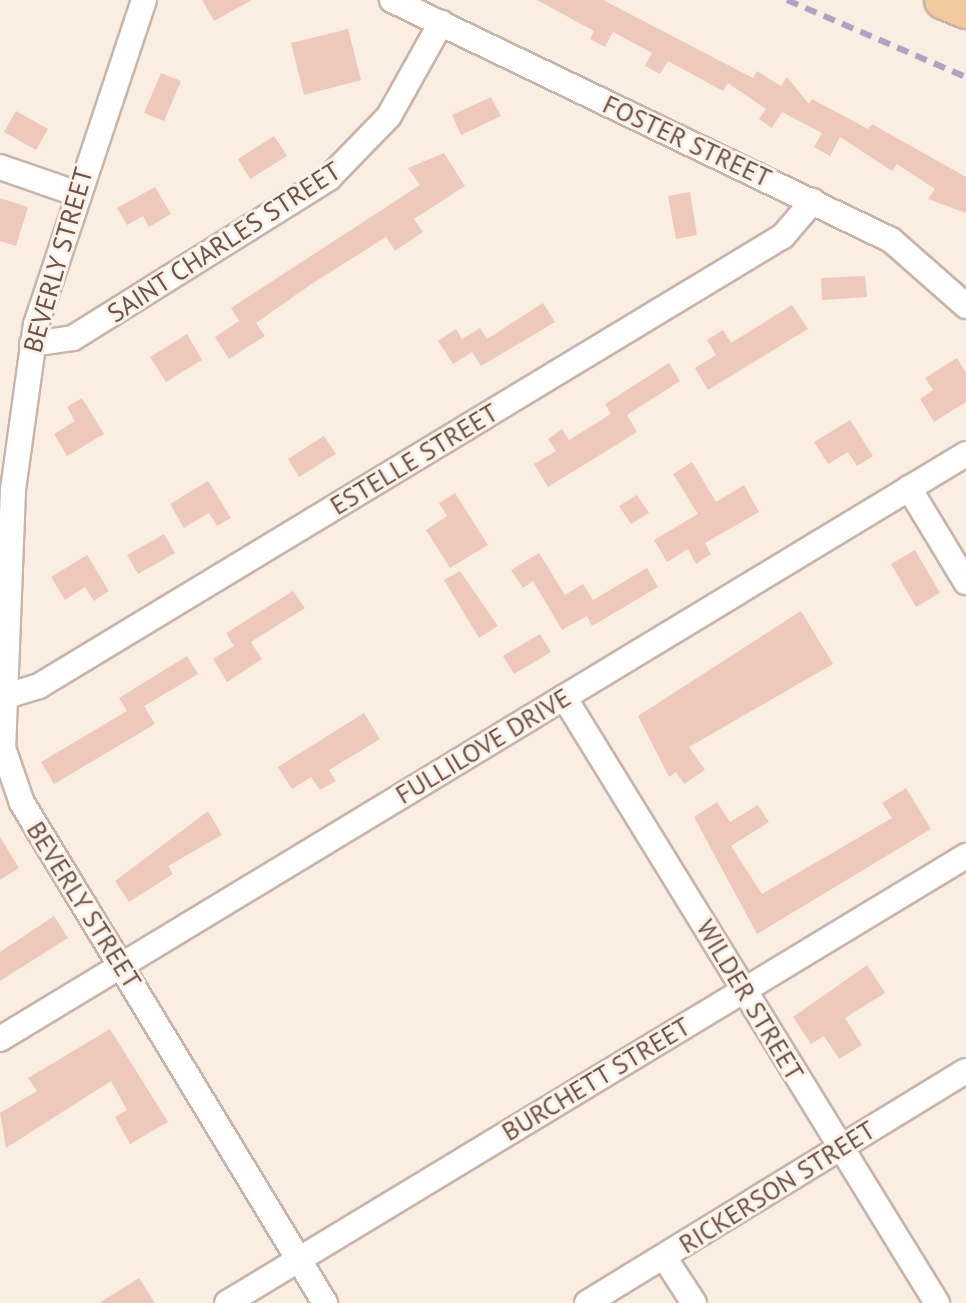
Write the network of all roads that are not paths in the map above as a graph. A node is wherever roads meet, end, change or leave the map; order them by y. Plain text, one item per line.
1 (144, 0) edge
2 (392, 0) edge
3 (944, 0) edge
4 (966, 9) edge
5 (441, 23) junction
6 (0, 167) edge
7 (75, 193) junction
8 (813, 201) junction
9 (966, 306) edge
10 (32, 344) junction
11 (966, 454) edge
12 (909, 488) junction
13 (966, 582) edge
14 (564, 697) junction
15 (0, 698) edge
16 (966, 856) edge
17 (121, 966) junction
18 (744, 989) junction
19 (0, 1039) edge
20 (966, 1071) edge
21 (840, 1147) junction
22 (664, 1257) junction
23 (299, 1259) junction
24 (227, 1303) edge
25 (325, 1303) edge
26 (587, 1303) edge
27 (694, 1303) edge
28 (937, 1303) edge

1 - 7 street, BEVERLY STREET
2 - 5 street, FOSTER STREET
3 - 4 main road
5 - 8 street, FOSTER STREET
5 - 10 street, SAINT CHARLES STREET
6 - 7 street
7 - 10 street, BEVERLY STREET
8 - 9 street, FOSTER STREET
8 - 15 street, ESTELLE STREET
10 - 15 street, BEVERLY STREET
11 - 12 street, FULLILOVE DRIVE
12 - 13 street
12 - 14 street, FULLILOVE DRIVE
14 - 17 street, FULLILOVE DRIVE
14 - 18 street, WILDER STREET
15 - 17 street, BEVERLY STREET
16 - 18 street, BURCHETT STREET
17 - 19 street, FULLILOVE DRIVE
17 - 23 street, BEVERLY STREET
18 - 21 street, WILDER STREET
18 - 23 street, BURCHETT STREET
20 - 21 street, RICKERSON STREET
21 - 22 street, RICKERSON STREET
21 - 28 street, WILDER STREET
22 - 26 street, RICKERSON STREET
22 - 27 street
23 - 24 street, BURCHETT STREET
23 - 25 street, BEVERLY STREET

